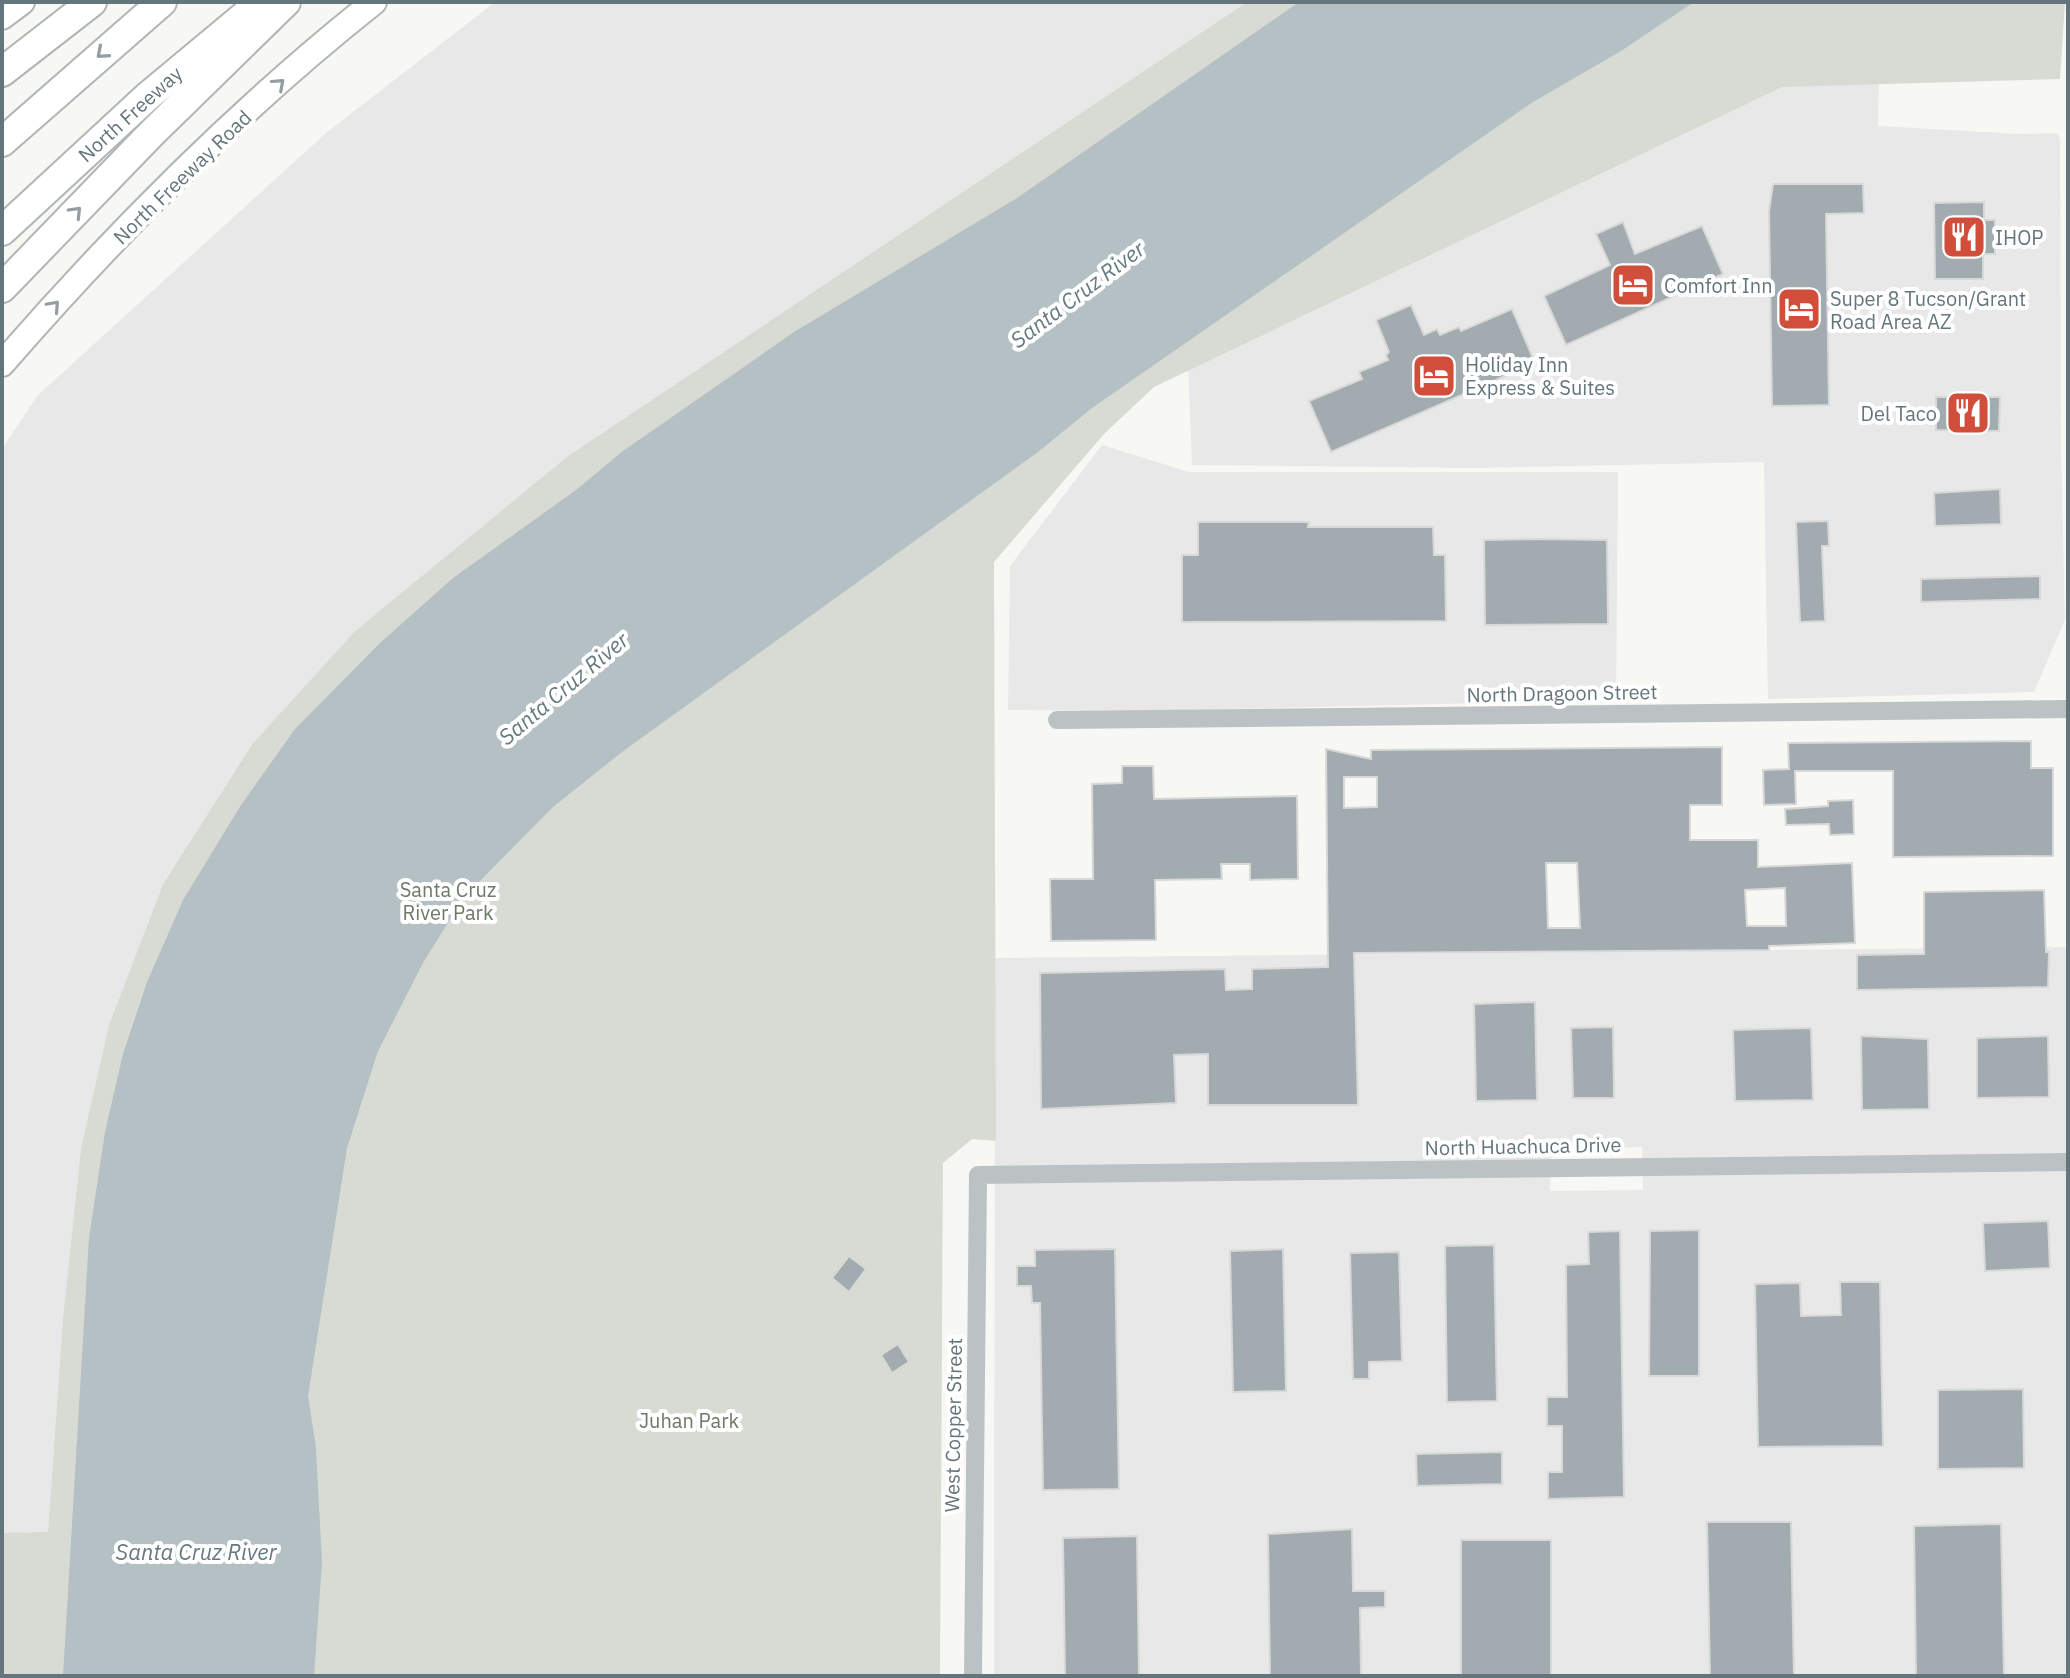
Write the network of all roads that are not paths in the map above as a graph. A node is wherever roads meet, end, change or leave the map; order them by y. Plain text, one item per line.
1 (22, 2) edge
2 (92, 2) edge
3 (162, 2) edge
4 (261, 2) edge
5 (286, 2) edge
6 (374, 2) edge
7 (2, 17) edge
8 (2, 72) edge
9 (2, 142) edge
10 (2, 231) edge
11 (2, 288) edge
12 (2, 364) edge
13 (2068, 709) edge
14 (1057, 720) dead end
15 (2068, 1162) edge
16 (978, 1175) joint
17 (973, 1676) edge

1 - 7 main road
2 - 8 highway
3 -> 9 highway
4 - 10 highway, North Freeway
11 -> 5 highway
12 -> 6 main road, North Freeway Road
13 - 14 street, North Dragoon Street
15 - 16 street, North Huachuca Drive
16 - 17 street, West Copper Street

